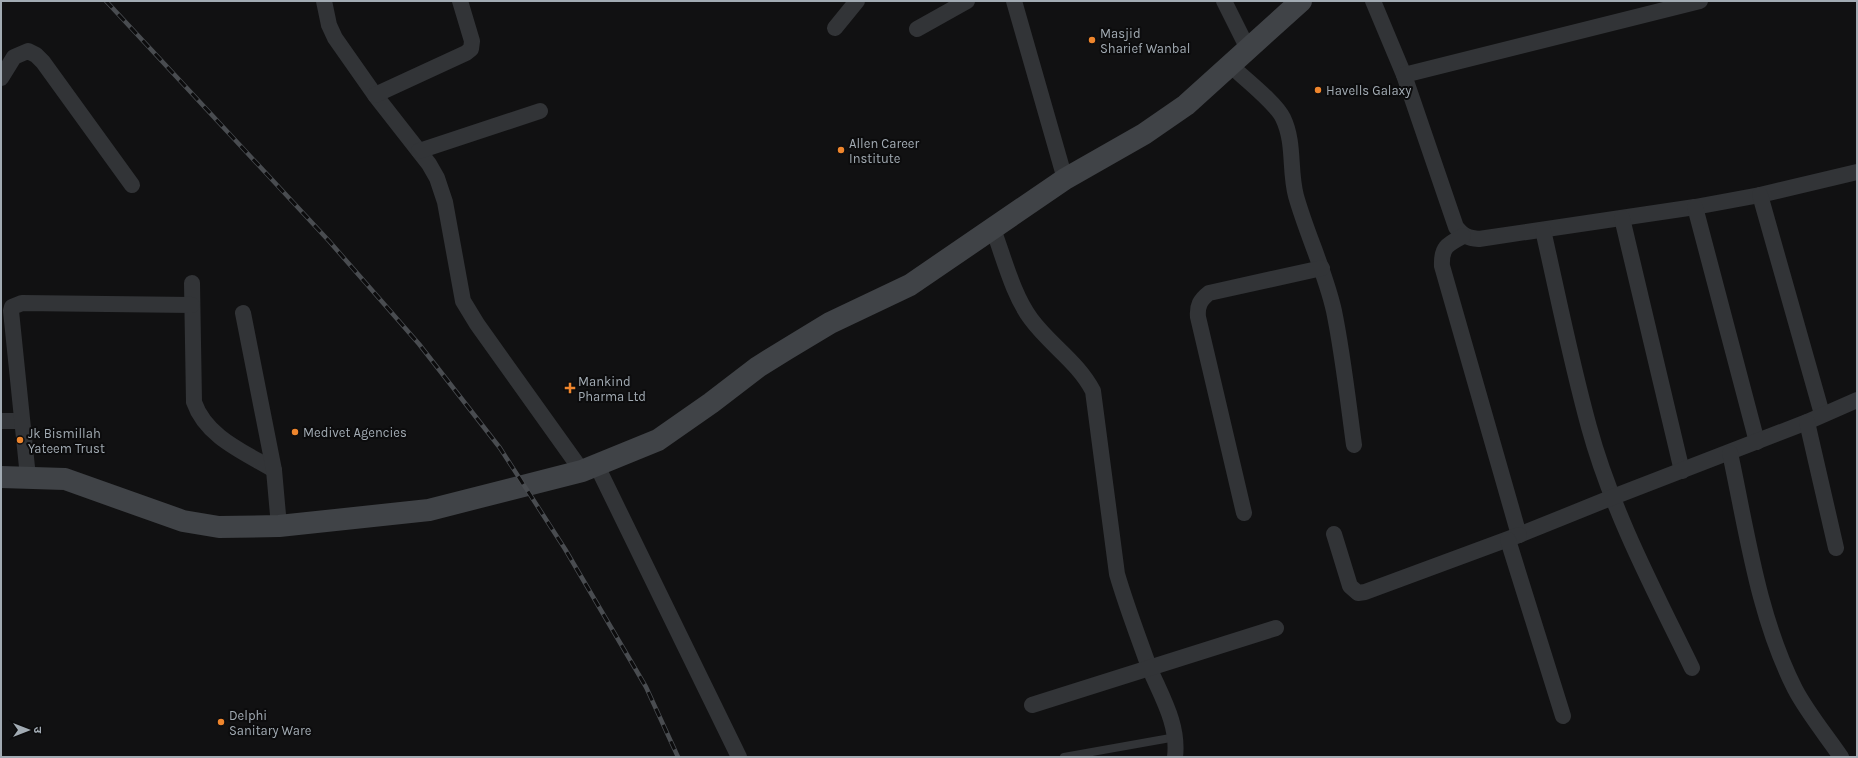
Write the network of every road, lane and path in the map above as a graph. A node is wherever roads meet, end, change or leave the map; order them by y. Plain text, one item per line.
1 (324, 1) edge
2 (460, 1) edge
3 (857, 1) edge
4 (967, 1) edge
5 (1014, 1) edge
6 (1224, 1) edge
7 (1301, 1) edge
8 (1373, 1) edge
9 (1700, 1) edge
10 (835, 28) dead end
11 (917, 29) dead end
12 (1248, 49) junction
13 (1230, 65) junction
14 (1404, 75) junction
15 (1, 78) edge
16 (375, 95) junction
17 (540, 111) dead end
18 (419, 151) junction
19 (1857, 172) edge
20 (1065, 179) junction
21 (132, 185) dead end
22 (1760, 195) junction
23 (1695, 207) junction
24 (1622, 218) junction
25 (993, 229) junction
26 (1543, 230) junction
27 (1463, 236) junction
28 (1322, 268) junction
29 (192, 283) dead end
30 (192, 305) junction
31 (243, 313) dead end
32 (1857, 400) edge
33 (1822, 414) junction
34 (1, 421) edge
35 (22, 421) junction
36 (1807, 422) junction
37 (1757, 442) junction
38 (1354, 445) dead end
39 (1730, 452) junction
40 (589, 469) junction
41 (274, 470) junction
42 (1682, 471) junction
43 (1, 477) edge
44 (28, 477) junction
45 (1613, 497) junction
46 (1244, 513) dead end
47 (279, 526) junction
48 (1334, 534) dead end
49 (1513, 538) junction
50 (1836, 548) dead end
51 (1276, 628) dead end
52 (1150, 668) junction
53 (1692, 668) dead end
54 (1032, 705) dead end
55 (1563, 716) dead end
56 (1176, 737) junction
57 (739, 757) edge
58 (1064, 757) edge
59 (1175, 757) edge
60 (1840, 757) edge

1 - 16 street
2 - 16 street
3 - 10 street
4 - 11 street
5 - 20 street
6 - 12 street
7 - 12 main road
8 - 14 street
9 - 14 street
12 - 13 main road
13 - 20 main road
13 - 28 street
14 - 27 street
15 - 21 street
16 - 18 street
17 - 18 street
18 - 40 street
19 - 22 street
20 - 25 main road
22 - 23 street
22 - 33 street
23 - 24 street
23 - 37 street
24 - 26 street
24 - 42 street
25 - 40 main road
25 - 52 street
26 - 27 street
26 - 45 street
27 - 49 street
28 - 38 street
28 - 46 street
29 - 30 street
30 - 35 street
30 - 41 street
31 - 41 street
32 - 33 street
33 - 36 street
34 - 35 street
35 - 44 street
36 - 37 street
36 - 50 street
37 - 39 street
39 - 42 street
39 - 60 street
40 - 47 main road
40 - 57 street
41 - 47 street
42 - 45 street
43 - 44 main road
44 - 47 main road
45 - 49 street
45 - 53 street
48 - 49 street
49 - 55 street
51 - 52 street
52 - 54 street
52 - 56 street
56 - 58 lane
56 - 59 street

